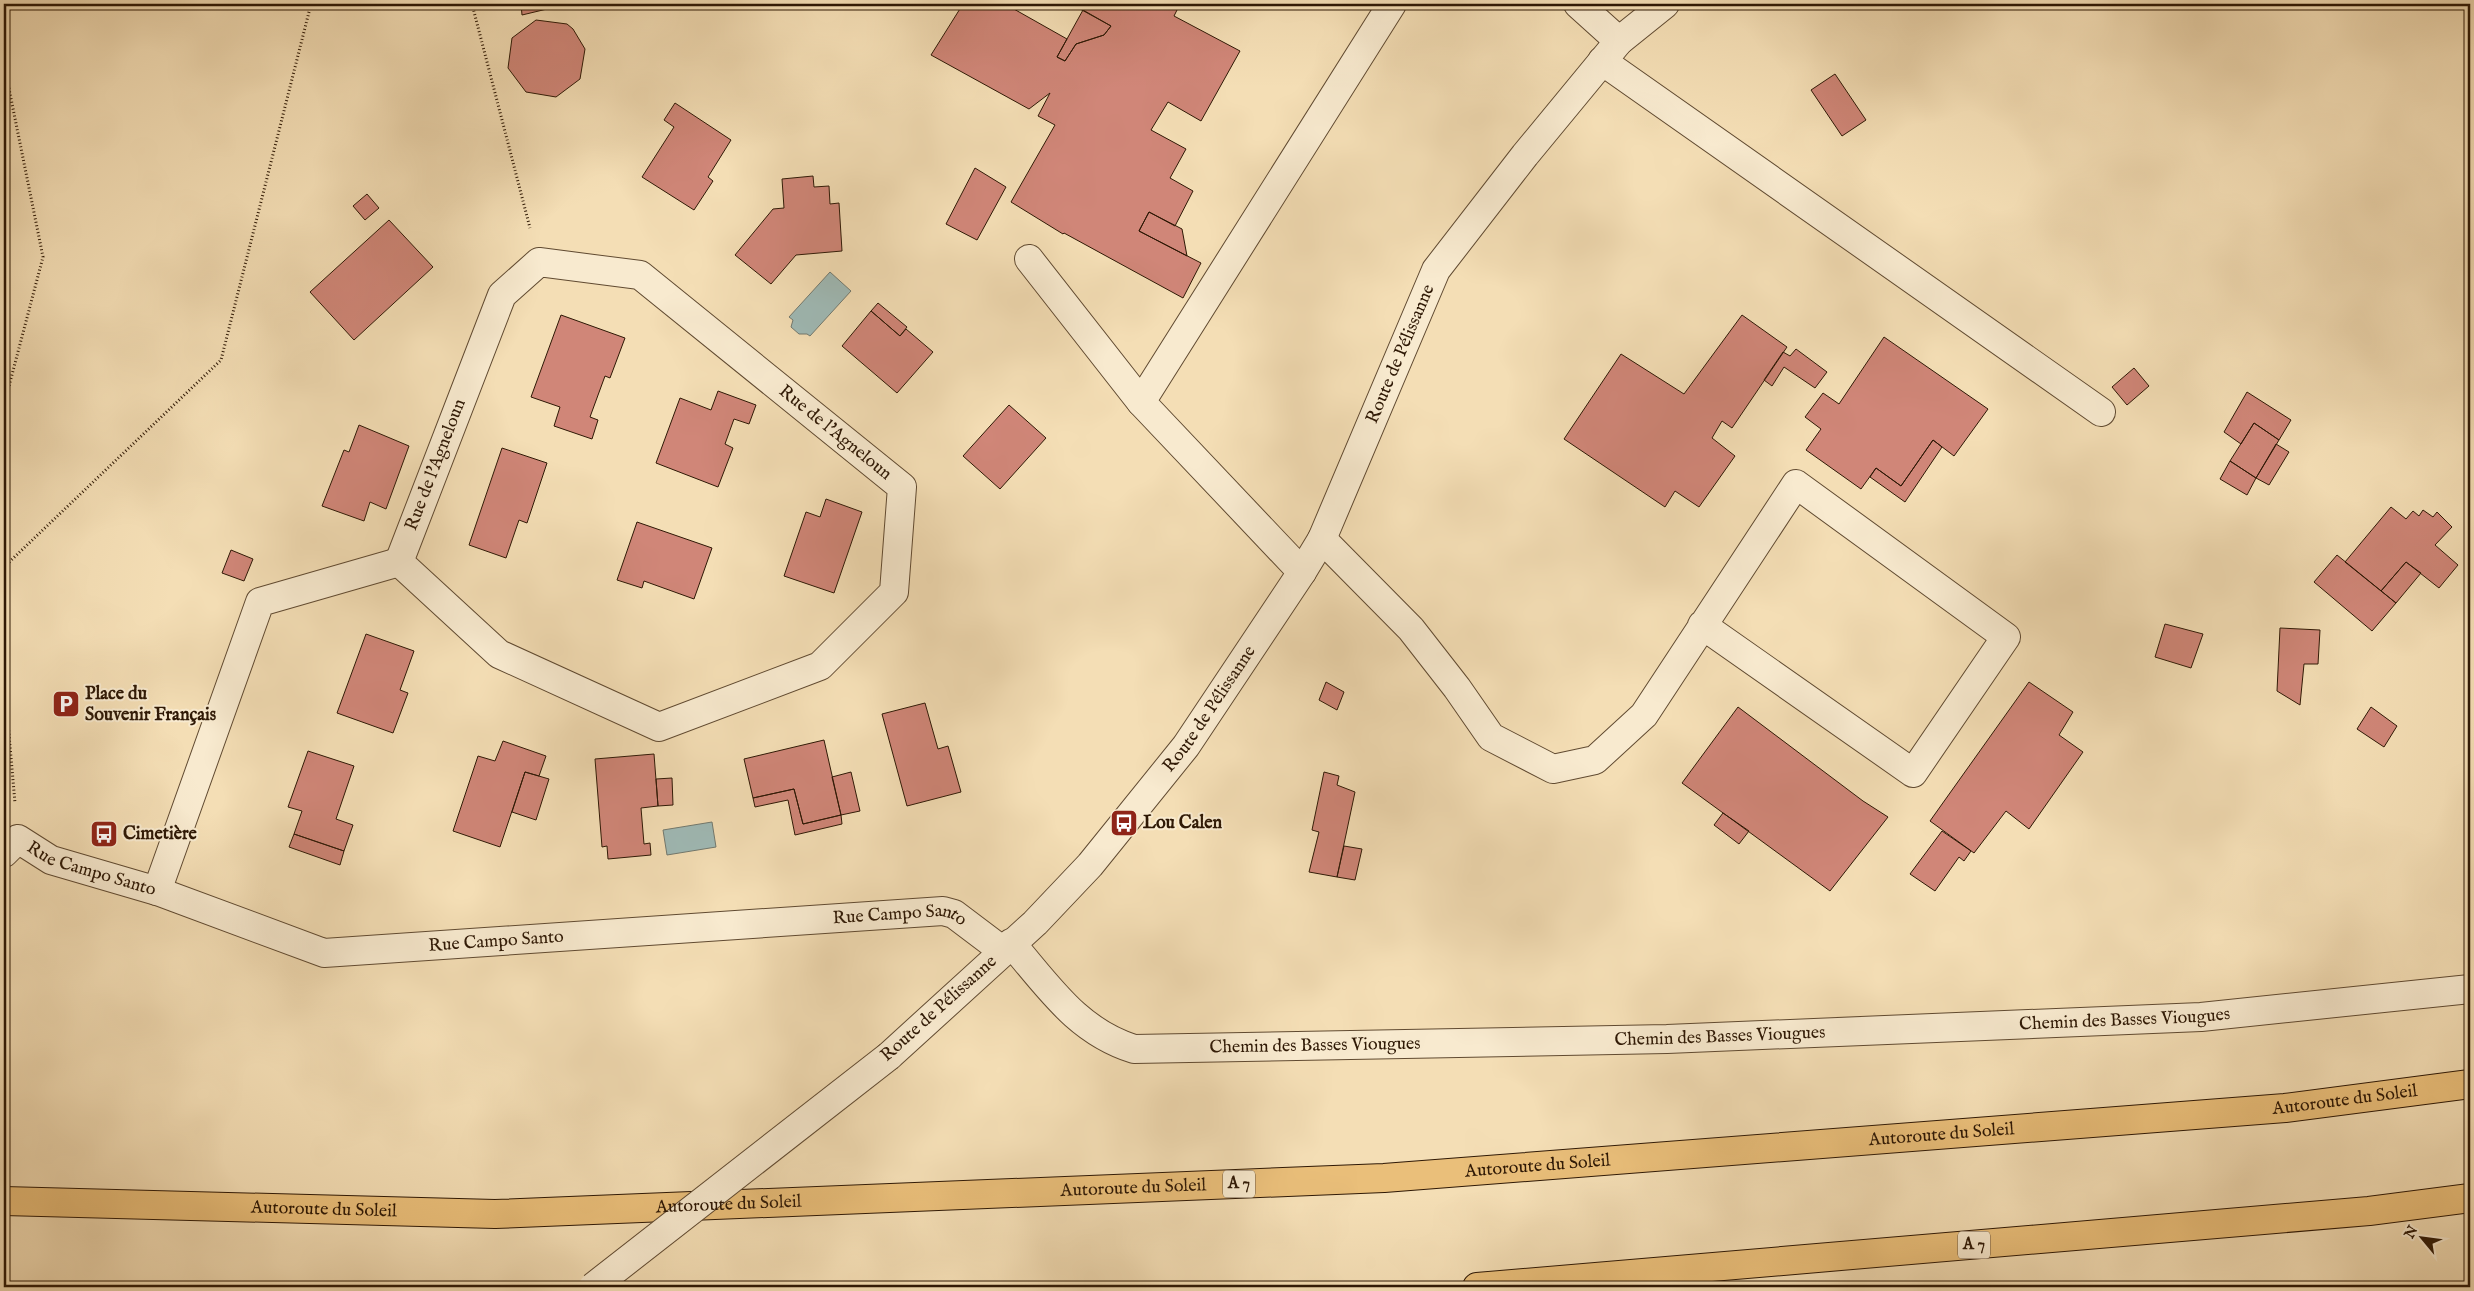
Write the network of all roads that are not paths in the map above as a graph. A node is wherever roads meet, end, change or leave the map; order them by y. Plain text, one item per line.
1 (1392, 4) edge
2 (1578, 4) edge
3 (1665, 4) edge
4 (1611, 51) junction
5 (1029, 258) dead end
6 (1140, 402) junction
7 (2101, 412) dead end
8 (1322, 539) junction
9 (399, 562) junction
10 (1302, 572) junction
11 (1702, 625) junction
12 (9, 842) edge
13 (157, 891) junction
14 (1007, 947) junction
15 (2470, 989) edge
16 (2470, 1084) edge
17 (2470, 1198) edge
18 (4, 1201) edge
19 (593, 1287) edge
20 (1477, 1287) edge

1 - 6 street
2 - 4 street
3 - 4 street, Route de Pélissanne
4 - 7 street
4 - 8 street, Route de Pélissanne
5 - 6 street
6 - 10 street
8 - 10 street, Route de Pélissanne
8 - 11 street
9 - 9 street, Rue de l'Agneloun
9 - 13 street
10 - 14 street, Route de Pélissanne
11 - 11 street
12 - 13 street, Rue Campo Santo
13 - 14 street, Rue Campo Santo
14 - 15 street, Chemin des Basses Viougues
14 - 19 street, Route de Pélissanne, bridge
16 - 18 highway, Autoroute du Soleil / A 7
17 - 20 highway, A 7

